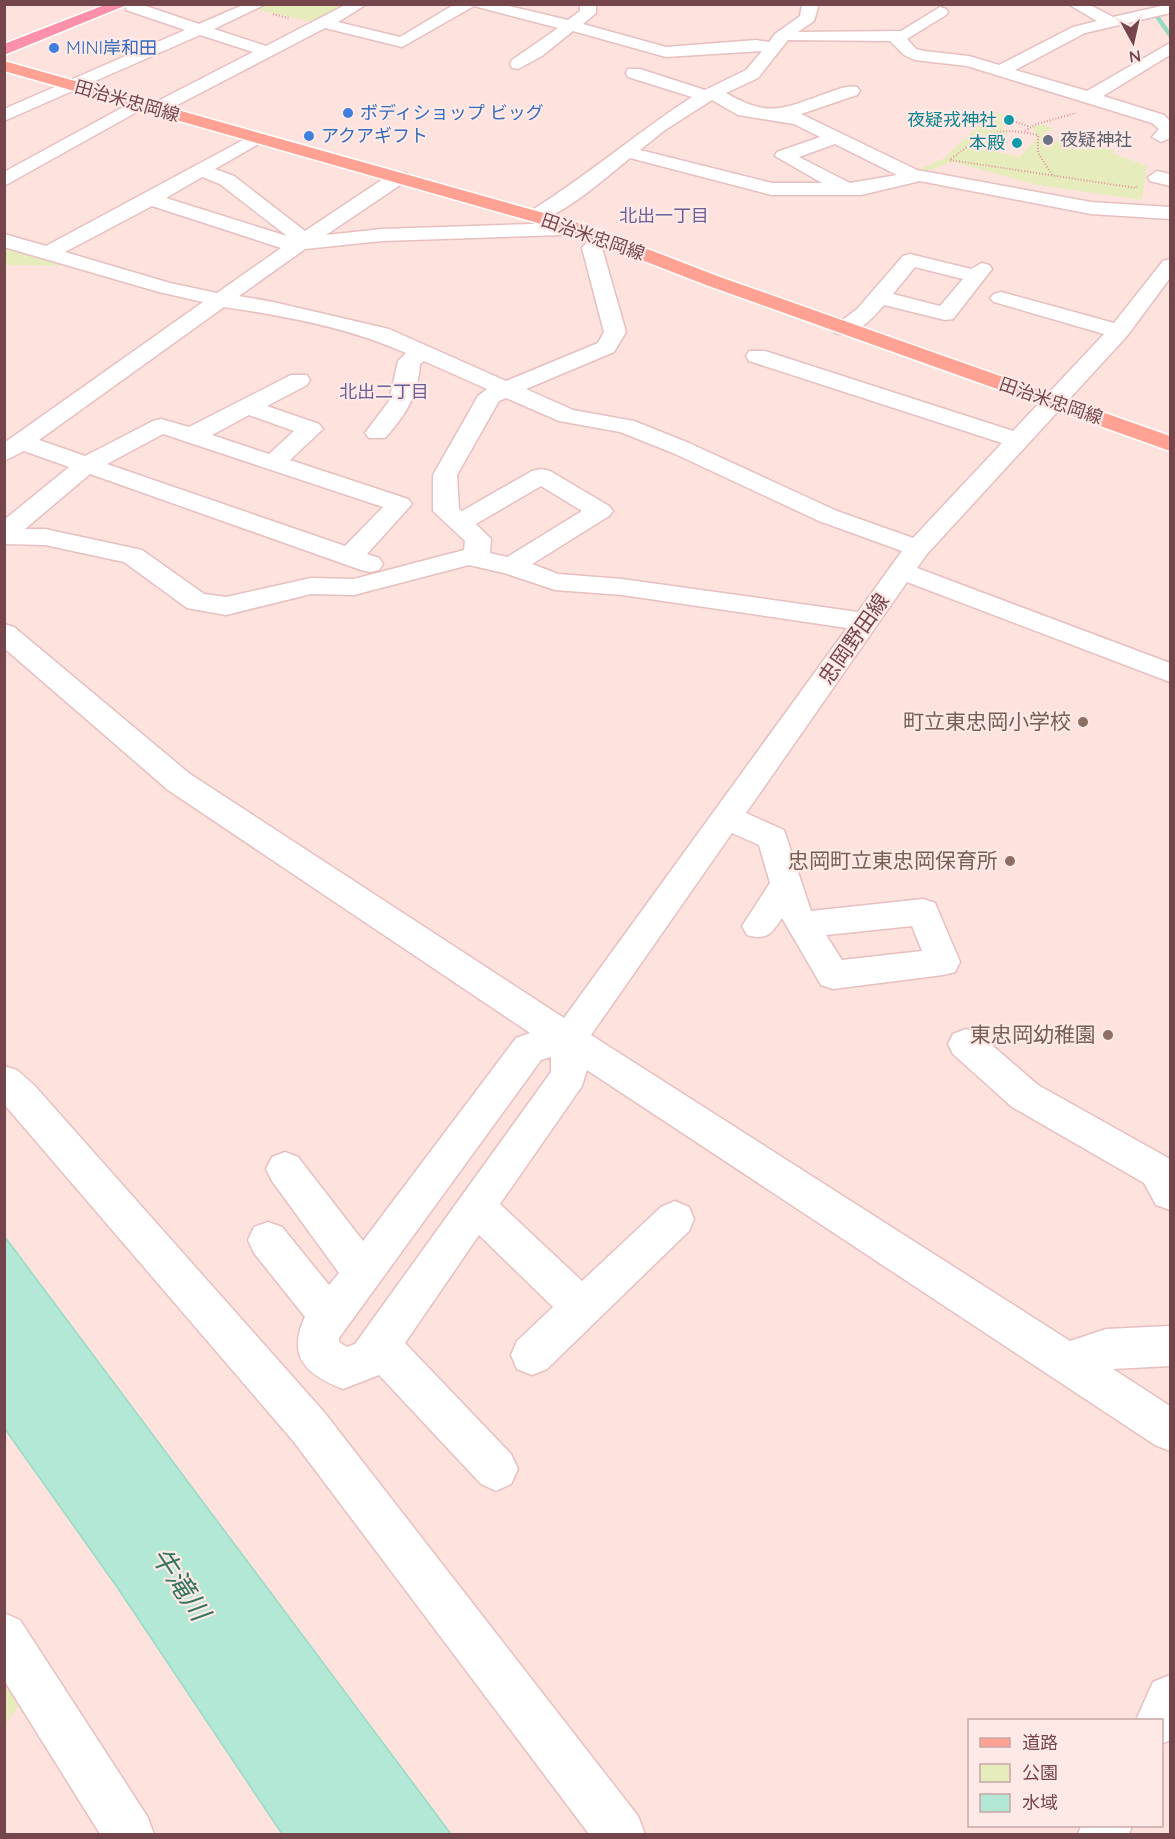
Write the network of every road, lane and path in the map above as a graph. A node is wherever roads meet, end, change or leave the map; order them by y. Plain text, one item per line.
1 (82, 4) edge
2 (95, 4) edge
3 (360, 4) edge
4 (467, 4) edge
5 (480, 4) edge
6 (588, 4) edge
7 (812, 4) edge
8 (1075, 4) edge
9 (1139, 4) edge
10 (131, 5) edge
11 (254, 7) edge
12 (1167, 10) edge
13 (940, 12) dead end
14 (1111, 22) junction
15 (322, 24) junction
16 (570, 25) junction
17 (29, 26) junction
18 (198, 30) junction
19 (786, 34) junction
20 (4, 36) edge
21 (894, 36) junction
22 (653, 41) junction
23 (771, 47) junction
24 (1170, 48) edge
25 (4, 50) edge
26 (269, 52) junction
27 (1145, 63) junction
28 (518, 64) dead end
29 (4, 66) edge
30 (1001, 70) junction
31 (1170, 71) edge
32 (69, 85) junction
33 (851, 91) dead end
34 (709, 95) junction
35 (1089, 97) junction
36 (147, 106) junction
37 (4, 116) edge
38 (779, 116) junction
39 (1016, 122) dead end
40 (1044, 122) dead end
41 (1030, 127) junction
42 (1023, 133) junction
43 (1161, 137) dead end
44 (256, 138) junction
45 (834, 138) junction
46 (628, 152) junction
47 (950, 160) junction
48 (200, 170) junction
49 (914, 176) junction
50 (399, 177) junction
51 (1054, 177) junction
52 (1164, 179) edge
53 (4, 180) edge
54 (846, 188) junction
55 (150, 199) junction
56 (1170, 213) edge
57 (536, 216) junction
58 (576, 228) junction
59 (601, 237) junction
60 (4, 240) edge
61 (301, 243) junction
62 (46, 254) junction
63 (1167, 274) edge
64 (879, 297) junction
65 (1001, 298) dead end
66 (221, 300) junction
67 (843, 328) junction
68 (1119, 331) junction
69 (423, 352) junction
70 (774, 358) dead end
71 (299, 380) dead end
72 (503, 390) junction
73 (1054, 401) junction
74 (247, 407) junction
75 (376, 433) dead end
76 (191, 436) junction
77 (1017, 440) junction
78 (1170, 444) edge
79 (13, 448) edge
80 (273, 463) junction
81 (87, 465) junction
82 (460, 524) junction
83 (4, 535) edge
84 (350, 557) junction
85 (477, 558) junction
86 (910, 559) junction
87 (511, 566) junction
88 (400, 574) junction
89 (866, 622) junction
90 (4, 633) edge
91 (1170, 673) edge
92 (727, 818) junction
93 (786, 884) junction
94 (802, 925) dead end
95 (759, 926) dead end
96 (569, 1038) junction
97 (966, 1044) dead end
98 (4, 1081) edge
99 (285, 1169) dead end
100 (1170, 1193) edge
101 (476, 1207) junction
102 (675, 1219) dead end
103 (268, 1240) dead end
104 (363, 1273) junction
105 (582, 1308) junction
106 (330, 1317) junction
107 (379, 1345) junction
108 (1170, 1346) edge
109 (532, 1355) dead end
110 (1069, 1362) junction
111 (1170, 1430) edge
112 (496, 1469) dead end
113 (4, 1636) edge
114 (1170, 1699) edge
115 (1160, 1719) edge
116 (129, 1834) edge
117 (620, 1834) edge

1 - 17 highway
2 - 17 highway
3 - 15 street
4 - 15 street
5 - 16 street
6 - 16 street
7 - 19 street
8 - 14 street
9 - 12 street
10 - 18 street
10 - 25 highway
11 - 15 path
11 - 18 street
12 - 14 street
13 - 21 street
14 - 30 street
15 - 26 street
16 - 22 street
16 - 28 street
17 - 20 highway
18 - 26 street
18 - 32 street
19 - 21 street
19 - 23 street
21 - 30 street
22 - 23 street
22 - 34 street
23 - 34 street
24 - 27 street
26 - 36 street
27 - 31 street
27 - 35 street
29 - 32 main road, 田治米忠岡線
30 - 35 street
32 - 36 main road, 田治米忠岡線
32 - 37 street
33 - 38 street
34 - 38 street
34 - 46 street
35 - 43 street
36 - 44 main road, 田治米忠岡線
36 - 53 street
38 - 45 street
39 - 41 path
40 - 41 path
41 - 42 path
42 - 47 path
42 - 51 path
44 - 48 street
44 - 50 main road, 田治米忠岡線
45 - 49 street
45 - 54 street
46 - 54 street
46 - 57 street
47 - 49 path
47 - 51 path
48 - 55 street
48 - 61 street
49 - 54 street
49 - 56 street
50 - 57 main road, 田治米忠岡線
50 - 61 street
51 - 52 path
55 - 61 street
55 - 62 street
57 - 58 main road, 田治米忠岡線
58 - 59 main road, 田治米忠岡線
58 - 61 street
59 - 67 main road, 田治米忠岡線
59 - 72 street
60 - 62 street
61 - 66 street
62 - 66 street
63 - 68 street, 忠岡野田線
64 - 64 street
64 - 67 street
65 - 68 street
66 - 69 street
66 - 79 street
67 - 73 main road, 田治米忠岡線
68 - 73 street, 忠岡野田線
69 - 72 street
69 - 75 street
70 - 77 street
71 - 74 street
72 - 82 street
72 - 86 street
73 - 77 street, 忠岡野田線
73 - 78 main road, 田治米忠岡線
74 - 76 street
74 - 80 street
76 - 80 street
76 - 81 street
77 - 86 street, 忠岡野田線
79 - 81 street
80 - 84 street
81 - 83 street
81 - 84 street
82 - 85 street
82 - 87 street
83 - 88 street
84 - 88 street
85 - 87 street
85 - 88 street
86 - 89 street, 忠岡野田線
86 - 91 street
87 - 89 street
89 - 92 street, 忠岡野田線
90 - 96 street
92 - 93 street
92 - 96 street, 忠岡野田線
93 - 94 street
93 - 95 street
96 - 101 street
96 - 104 street
96 - 110 street
97 - 100 street
98 - 117 street
99 - 104 street
101 - 105 street
101 - 107 street
102 - 105 street
103 - 106 street
104 - 106 street
105 - 109 street
106 - 107 street
107 - 112 street
108 - 110 street
110 - 111 street
113 - 116 street
114 - 115 street

